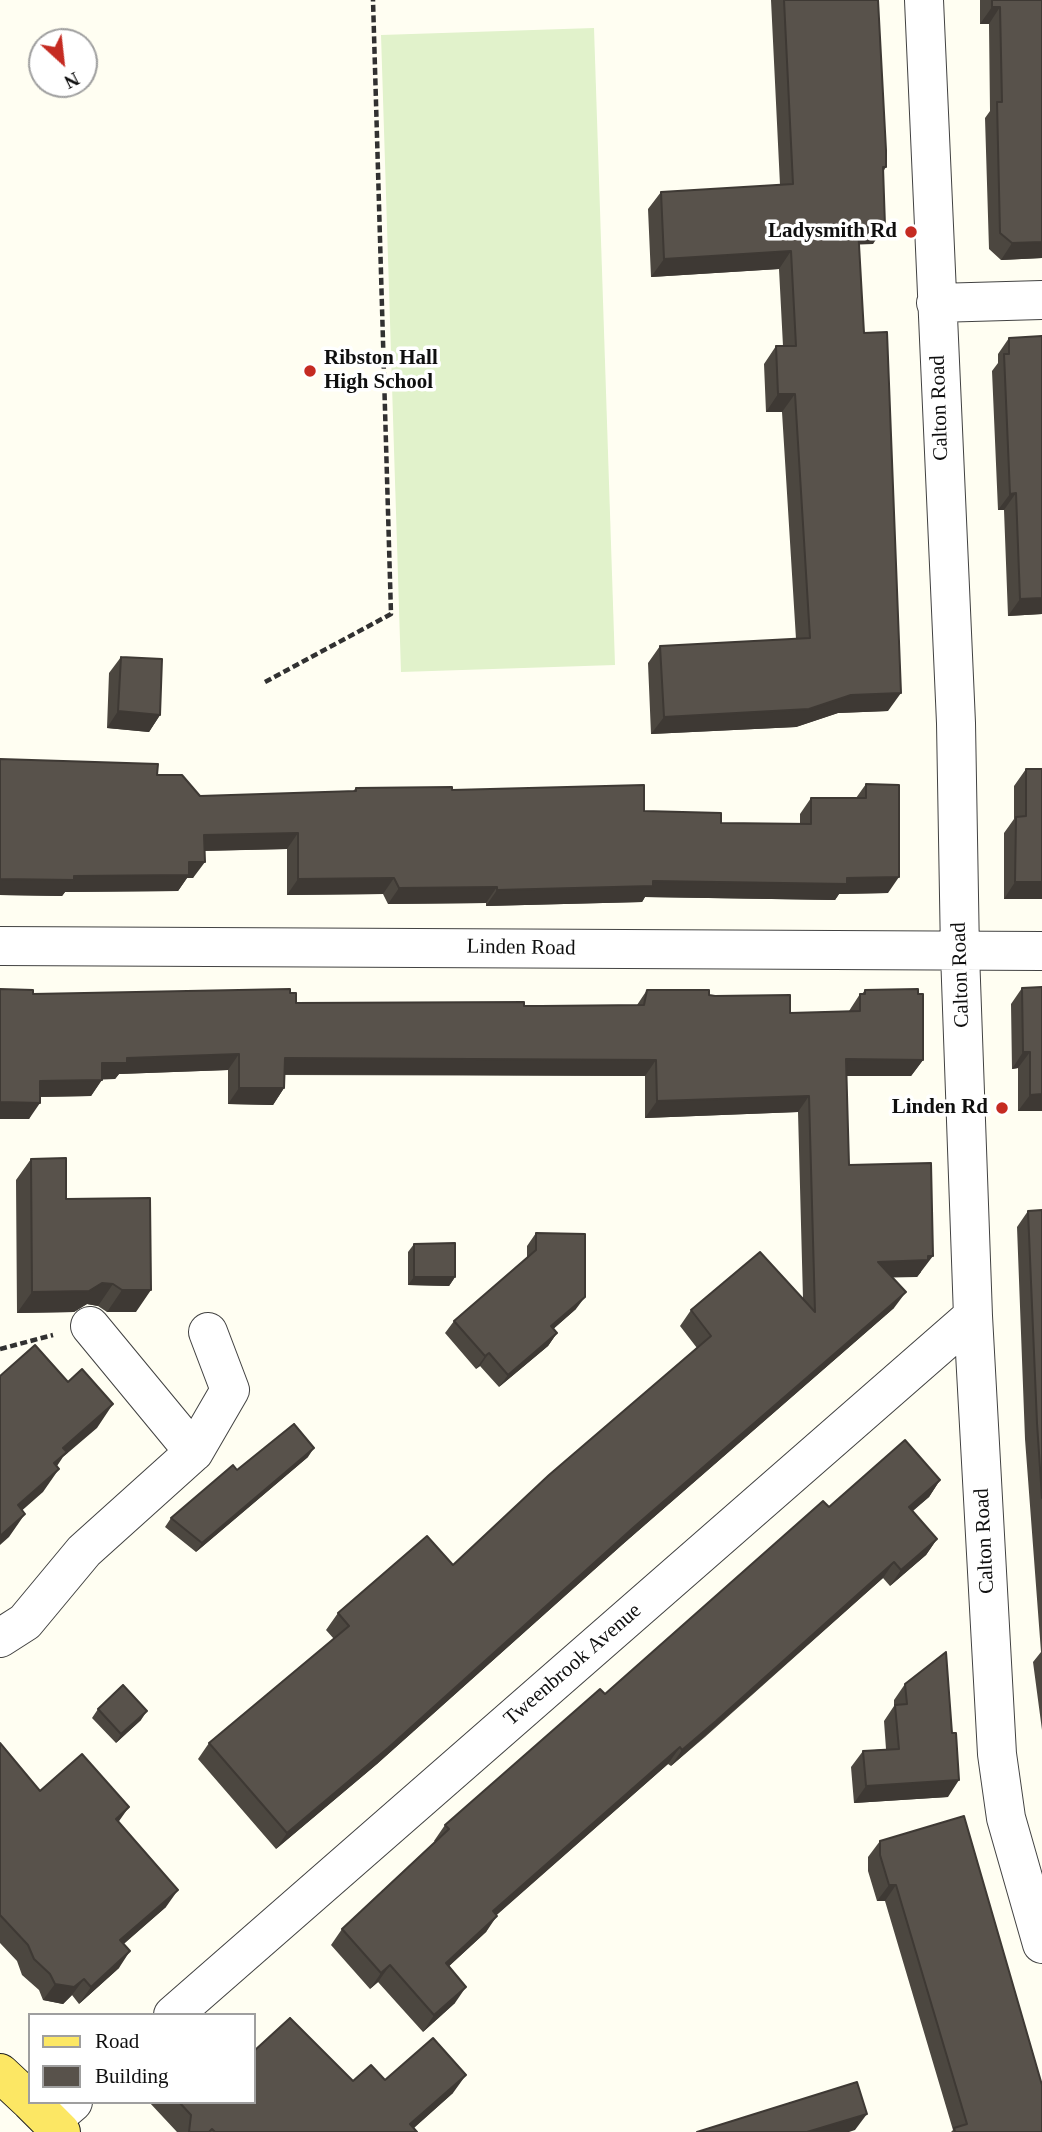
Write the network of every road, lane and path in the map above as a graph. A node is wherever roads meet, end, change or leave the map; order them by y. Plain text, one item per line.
1 (373, 0) edge
2 (924, 0) edge
3 (1042, 300) edge
4 (936, 303) junction
5 (265, 682) dead end
6 (0, 946) edge
7 (1042, 951) edge
8 (960, 953) junction
9 (973, 1316) junction
10 (90, 1326) joint
11 (208, 1332) dead end
12 (0, 1349) edge
13 (194, 1452) junction
14 (0, 1638) edge
15 (1042, 1944) edge
16 (175, 2013) edge
17 (0, 2073) edge
18 (28, 2095) edge

1 - 5 path
2 - 4 street, Calton Road
3 - 4 street
4 - 8 street, Calton Road
6 - 8 street, Linden Road
7 - 8 street, Linden Road
8 - 9 street, Calton Road
9 - 15 street, Calton Road
9 - 16 street, Tweenbrook Avenue
10 - 12 path
10 - 13 street
11 - 13 street
13 - 14 street
17 - 18 main road

